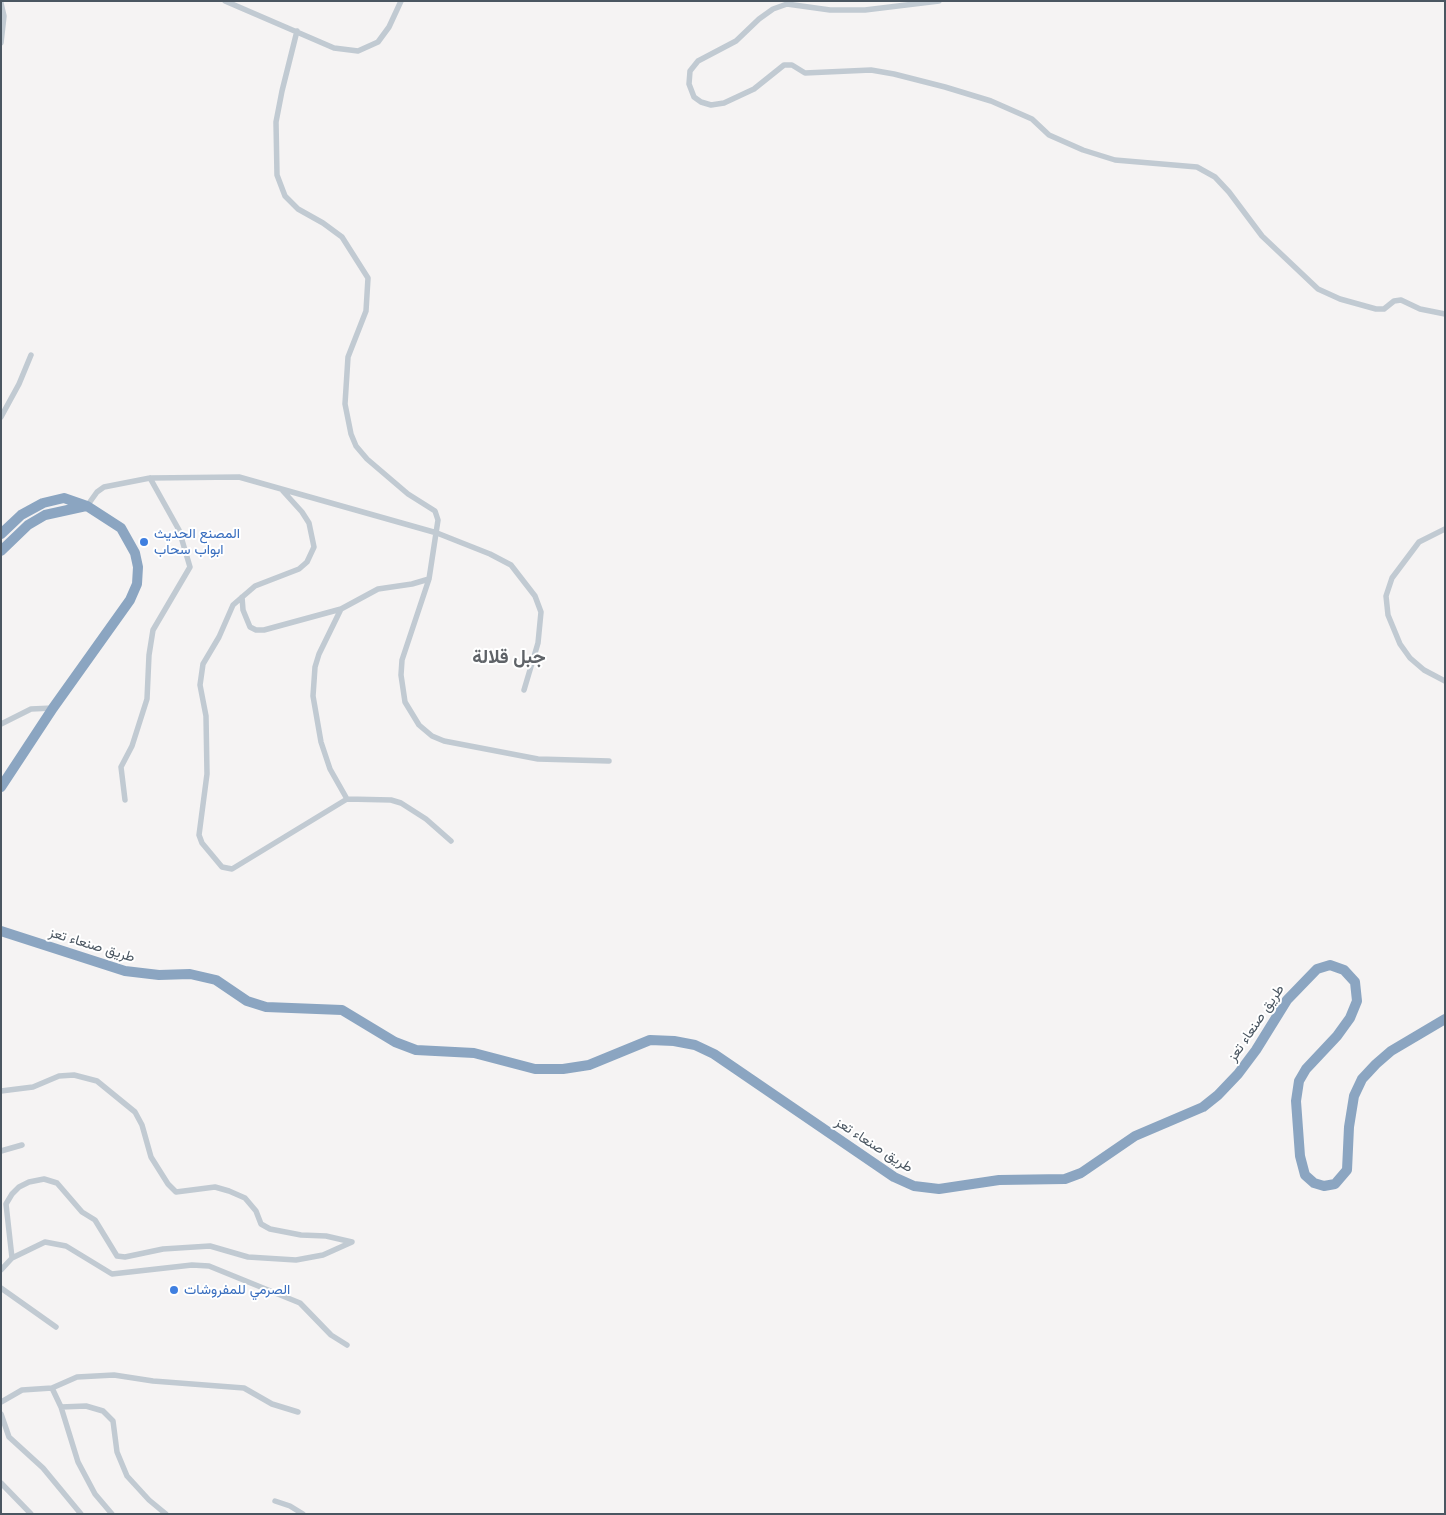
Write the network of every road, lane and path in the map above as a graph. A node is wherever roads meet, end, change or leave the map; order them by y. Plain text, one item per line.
1 (225, 1) edge
2 (402, 1) edge
3 (940, 1) edge
4 (1, 3) edge
5 (297, 31) junction
6 (1, 44) edge
7 (1445, 314) edge
8 (31, 355) dead end
9 (1, 417) edge
10 (150, 478) junction
11 (283, 490) junction
12 (87, 506) junction
13 (1445, 529) edge
14 (437, 533) junction
15 (1, 534) edge
16 (1, 551) edge
17 (429, 579) junction
18 (242, 597) junction
19 (341, 609) junction
20 (1445, 681) edge
21 (524, 690) dead end
22 (53, 708) junction
23 (1, 724) edge
24 (609, 761) dead end
25 (1, 787) edge
26 (347, 799) junction
27 (125, 800) dead end
28 (451, 841) dead end
29 (1, 931) edge
30 (1445, 1019) edge
31 (1, 1091) edge
32 (22, 1145) dead end
33 (1, 1151) edge
34 (12, 1258) junction
35 (1, 1270) edge
36 (1, 1288) edge
37 (56, 1327) dead end
38 (347, 1346) dead end
39 (52, 1388) junction
40 (1, 1402) edge
41 (61, 1407) junction
42 (298, 1412) dead end
43 (1, 1414) edge
44 (2, 1486) edge
45 (276, 1501) dead end
46 (30, 1514) edge
47 (81, 1514) edge
48 (112, 1514) edge
49 (166, 1514) edge
50 (303, 1514) edge

1 - 5 street
2 - 5 street
3 - 7 street
4 - 6 street
5 - 14 street
8 - 9 street
10 - 11 street
10 - 12 street
10 - 27 street
11 - 14 street
11 - 18 street
12 - 15 highway
12 - 16 highway
12 - 22 highway
13 - 20 street
14 - 17 street
14 - 21 street
17 - 19 street
17 - 24 street
18 - 19 street
18 - 26 street
19 - 26 street
22 - 23 street
22 - 25 highway
26 - 28 street
29 - 30 highway, طريق صنعاء تعز
31 - 34 street
32 - 33 street
34 - 35 street
34 - 38 street
36 - 37 street
39 - 40 street
39 - 41 street
39 - 42 street
41 - 48 street
41 - 49 street
43 - 47 street
44 - 46 street
45 - 50 street

